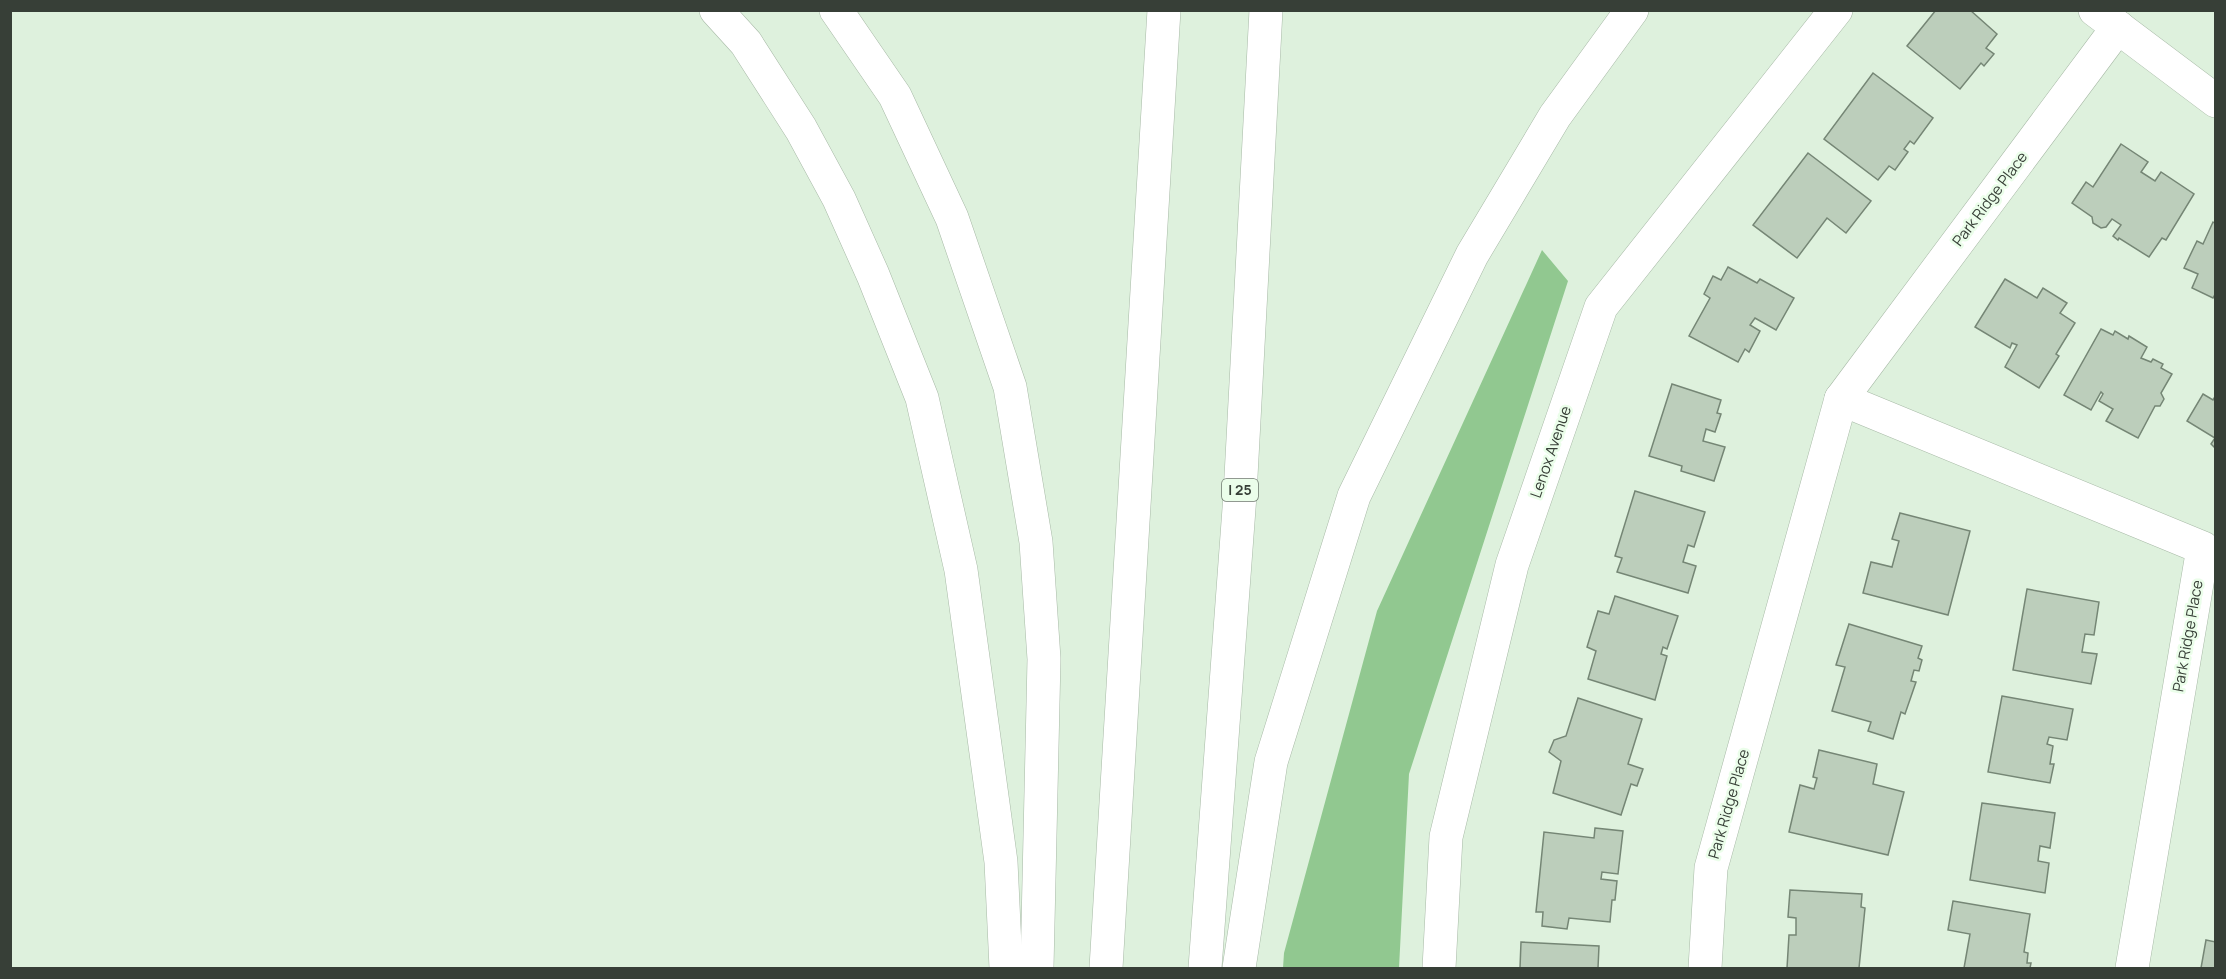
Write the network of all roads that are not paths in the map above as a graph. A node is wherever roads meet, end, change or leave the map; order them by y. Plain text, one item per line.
1 (716, 10) edge
2 (836, 10) edge
3 (1164, 10) edge
4 (1266, 10) edge
5 (1632, 10) edge
6 (1836, 10) edge
7 (2107, 19) edge
8 (2216, 101) edge
9 (1841, 399) junction
10 (1006, 969) edge
11 (1037, 969) edge
12 (1106, 969) edge
13 (1205, 969) edge
14 (1239, 969) edge
15 (1439, 969) edge
16 (1705, 969) edge
17 (2132, 969) edge

1 - 10 main road
2 - 11 main road
3 - 12 main road
4 - 13 main road, I 25
5 - 14 main road
6 - 15 main road, Lenox Avenue
7 - 8 main road
7 - 9 main road, Park Ridge Place
9 - 16 main road, Park Ridge Place
9 - 17 main road, Park Ridge Place

